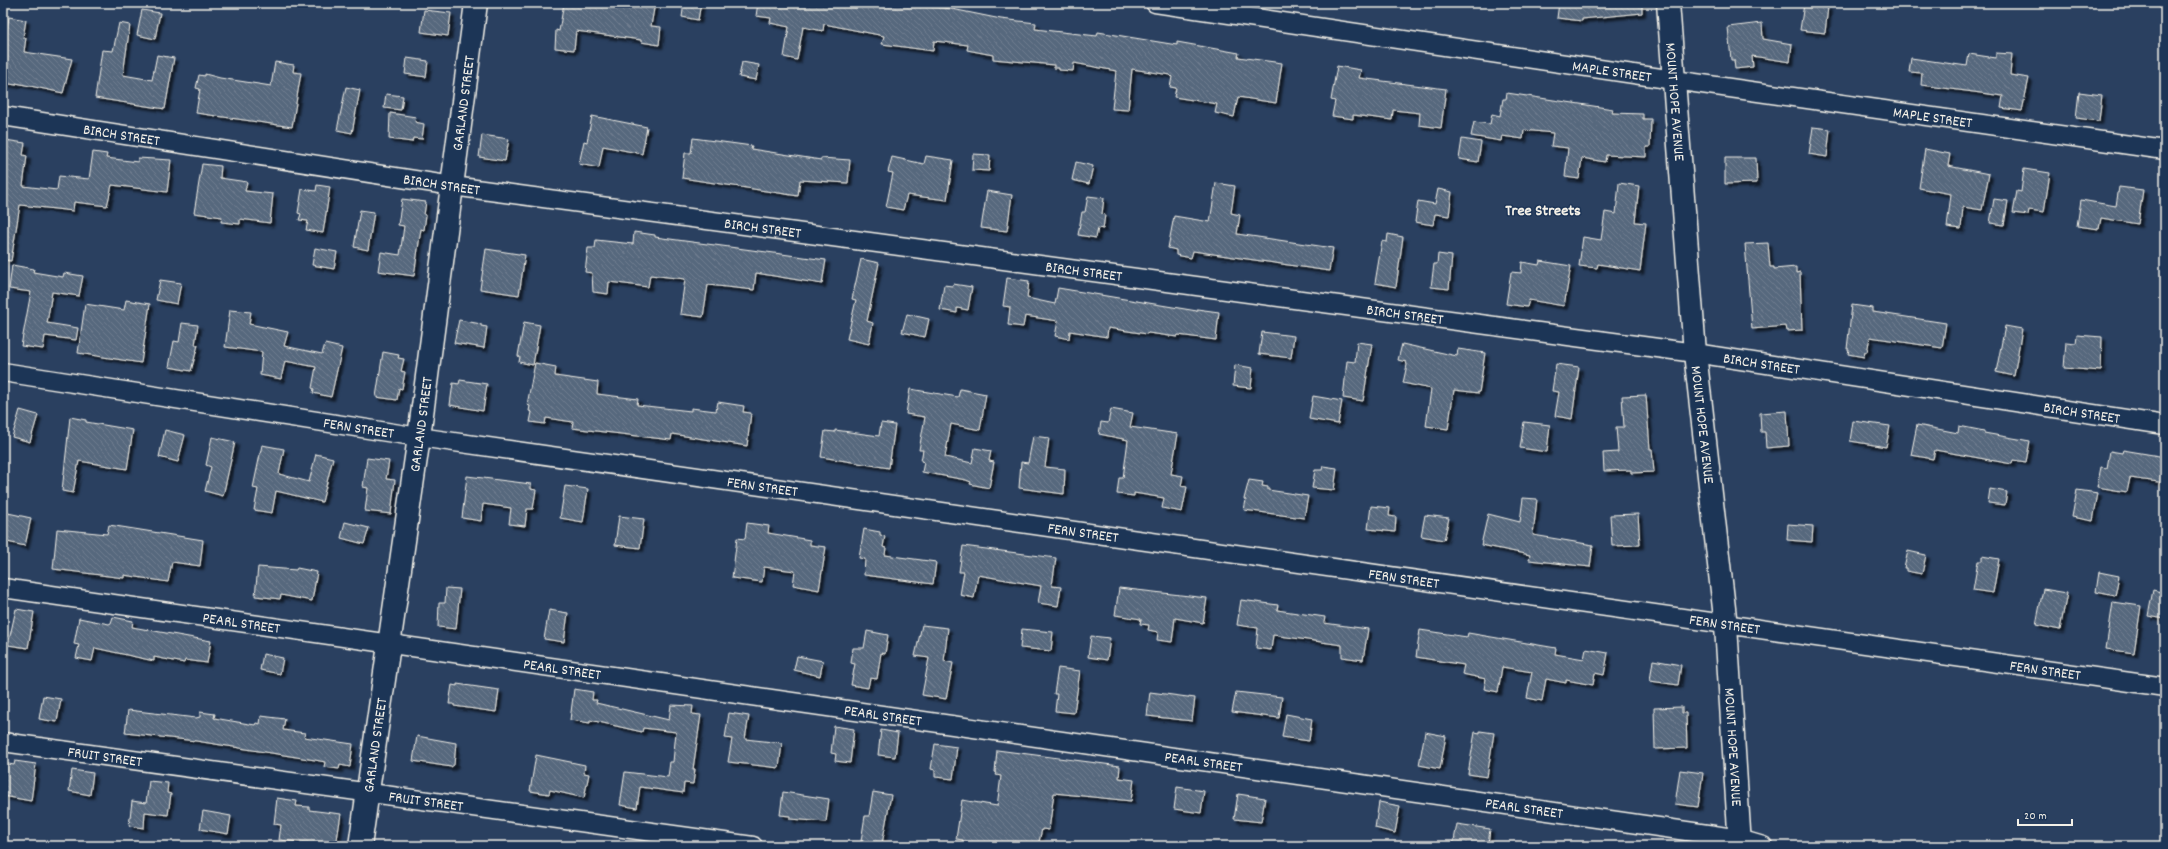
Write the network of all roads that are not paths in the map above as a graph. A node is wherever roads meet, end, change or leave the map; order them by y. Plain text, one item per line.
1 (476, 3) edge
2 (1155, 3) edge
3 (1668, 3) edge
4 (1674, 80) junction
5 (3, 116) edge
6 (2165, 150) edge
7 (453, 186) junction
8 (1695, 353) junction
9 (3, 372) edge
10 (2165, 425) edge
11 (419, 437) junction
12 (3, 588) edge
13 (1726, 626) junction
14 (388, 644) junction
15 (2165, 687) edge
16 (3, 742) edge
17 (367, 791) junction
18 (1740, 842) edge
19 (360, 846) edge
20 (753, 846) edge
21 (1763, 846) edge

1 - 7 street, GARLAND STREET
2 - 4 street, MAPLE STREET
3 - 4 street, MOUNT HOPE AVENUE
4 - 6 street, MAPLE STREET
4 - 8 street, MOUNT HOPE AVENUE
5 - 7 street, BIRCH STREET
7 - 8 street, BIRCH STREET
7 - 11 street, GARLAND STREET
8 - 10 street, BIRCH STREET
8 - 13 street, MOUNT HOPE AVENUE
9 - 11 street, FERN STREET
11 - 13 street, FERN STREET
11 - 14 street, GARLAND STREET
12 - 14 street, PEARL STREET
13 - 15 street, FERN STREET
13 - 18 street, MOUNT HOPE AVENUE
14 - 17 street, GARLAND STREET
14 - 18 street, PEARL STREET
16 - 17 street, FRUIT STREET
17 - 19 street, GARLAND STREET
17 - 20 street, FRUIT STREET
18 - 21 street, PEARL STREET

